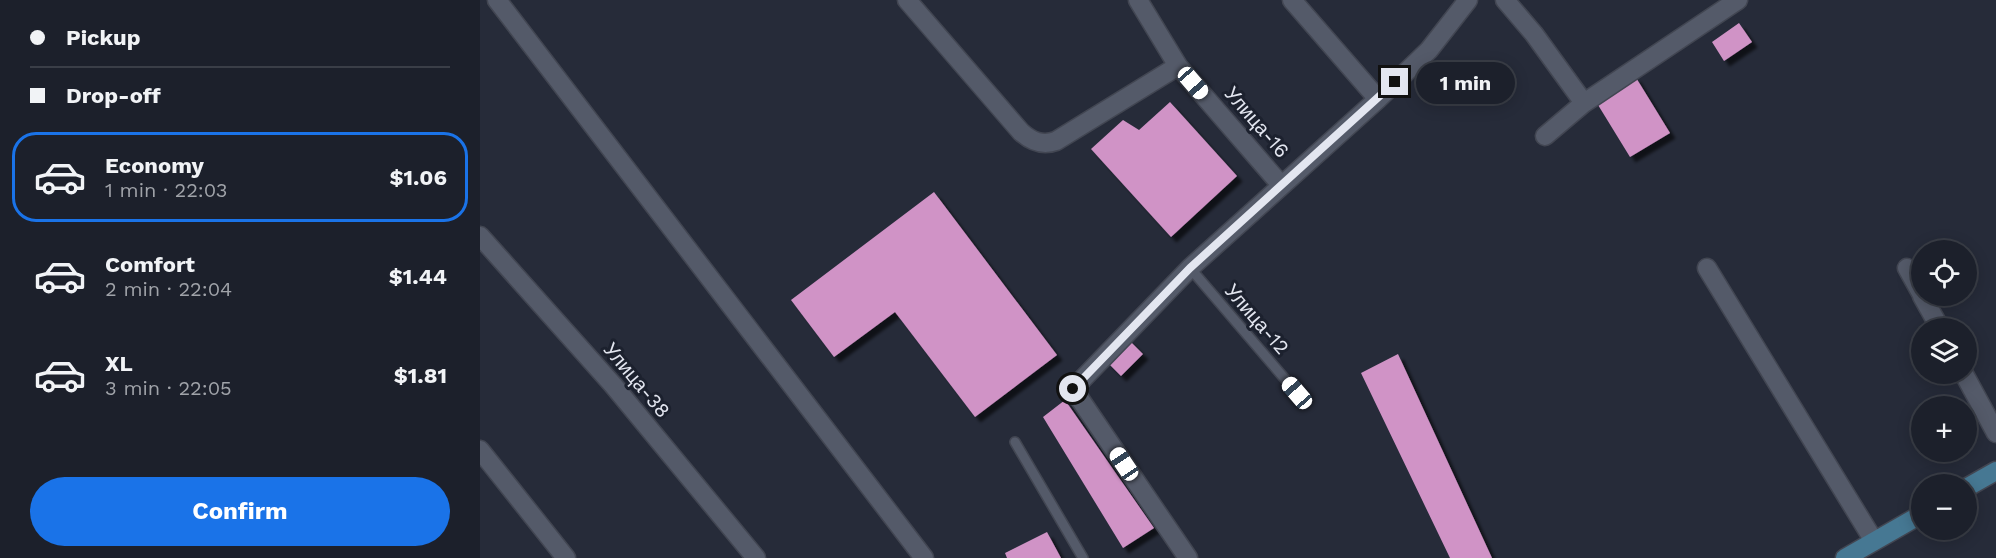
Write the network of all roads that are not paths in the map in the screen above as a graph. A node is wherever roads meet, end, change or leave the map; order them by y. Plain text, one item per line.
1 (497, 0) edge
2 (907, 0) edge
3 (1138, 0) edge
4 (1292, 0) edge
5 (1468, 0) edge
6 (1505, 0) edge
7 (1738, 0) edge
8 (1178, 66) junction
9 (1378, 99) junction
10 (1584, 103) junction
11 (1545, 136) dead end
12 (1281, 185) junction
13 (480, 236) edge
14 (1190, 268) junction
15 (1707, 268) dead end
16 (1907, 268) dead end
17 (1911, 275) edge
18 (1969, 384) edge
19 (1297, 393) dead end
20 (1996, 433) edge
21 (1015, 442) dead end
22 (480, 450) edge
23 (1996, 471) edge
24 (1977, 482) edge
25 (1911, 520) edge
26 (1874, 541) junction
27 (566, 558) edge
28 (756, 558) edge
29 (924, 558) edge
30 (1083, 558) edge
31 (1188, 558) edge
32 (1845, 558) edge

1 - 29 street
2 - 8 street
3 - 8 street, Улица-16
4 - 9 street
5 - 9 street
6 - 10 street
7 - 10 street
8 - 12 street, Улица-16
9 - 12 street
10 - 11 street
12 - 14 street
13 - 28 street, Улица-38
14 - 19 lane, Улица-12
14 - 31 street
15 - 26 street
16 - 17 street
18 - 20 street
21 - 30 lane
22 - 27 street
23 - 24 street
25 - 26 street
26 - 32 street

